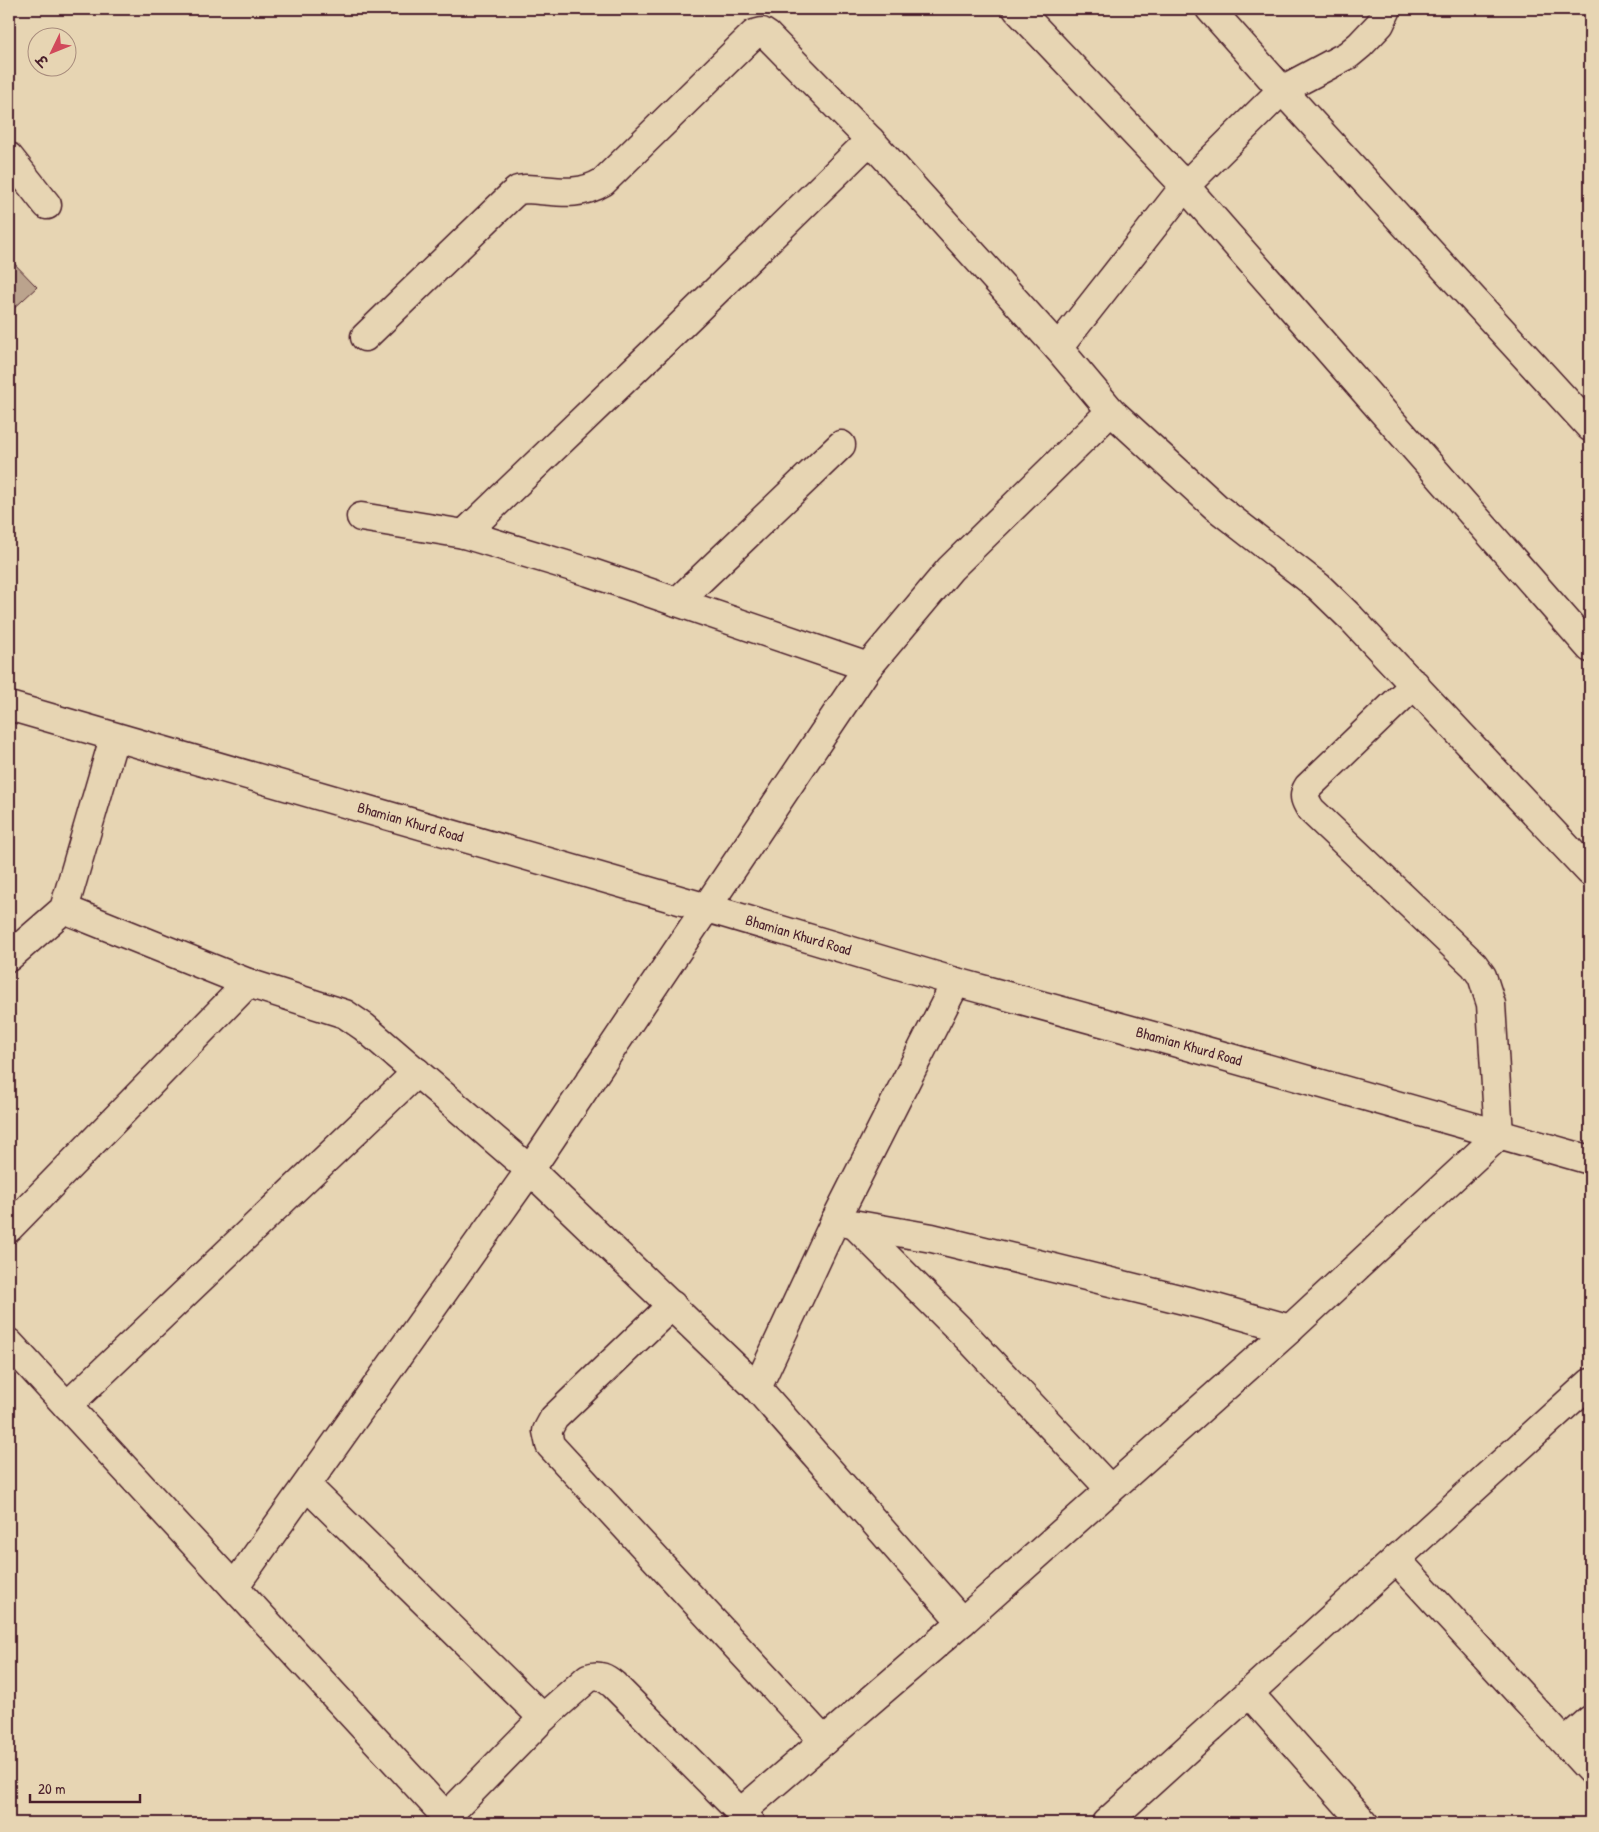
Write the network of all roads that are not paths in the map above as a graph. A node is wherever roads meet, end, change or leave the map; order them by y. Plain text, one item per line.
1 (1017, 9) edge
2 (1210, 9) edge
3 (1386, 9) edge
4 (1282, 90) junction
5 (870, 140) junction
6 (9, 157) edge
7 (1185, 186) junction
8 (47, 205) dead end
9 (365, 337) dead end
10 (1058, 348) junction
11 (1110, 411) junction
12 (1590, 427) edge
13 (841, 445) dead end
14 (361, 517) dead end
15 (464, 534) junction
16 (677, 602) junction
17 (1590, 648) edge
18 (868, 667) junction
19 (1415, 684) junction
20 (9, 706) edge
21 (114, 738) junction
22 (1590, 872) edge
23 (706, 908) junction
24 (64, 909) junction
25 (9, 957) edge
26 (956, 982) junction
27 (248, 983) junction
28 (417, 1072) junction
29 (1499, 1135) junction
30 (1590, 1160) edge
31 (530, 1170) junction
32 (845, 1223) junction
33 (9, 1228) edge
34 (672, 1305) junction
35 (1290, 1329) junction
36 (9, 1343) edge
37 (1590, 1383) edge
38 (757, 1388) junction
39 (67, 1406) junction
40 (307, 1486) junction
41 (1110, 1490) junction
42 (1396, 1559) junction
43 (234, 1586) junction
44 (962, 1622) junction
45 (1249, 1693) junction
46 (544, 1718) junction
47 (1590, 1720) edge
48 (824, 1741) junction
49 (1565, 1742) junction
50 (1590, 1770) edge
51 (746, 1818) edge
52 (449, 1820) edge
53 (1106, 1823) edge
54 (1364, 1823) edge

1 - 7 street
2 - 4 street
3 - 4 street
4 - 7 street
4 - 12 street
5 - 9 street
5 - 10 street
5 - 15 street
6 - 8 street
7 - 10 street
7 - 17 street
10 - 11 street
11 - 18 street
11 - 19 street
13 - 16 street
14 - 15 street
15 - 16 street
16 - 18 street
18 - 23 street
19 - 22 street
19 - 29 street
20 - 21 street, Bhamian Khurd Road
21 - 23 street, Bhamian Khurd Road
21 - 24 street
23 - 26 street, Bhamian Khurd Road
23 - 31 street
24 - 25 street
24 - 27 street
26 - 29 street, Bhamian Khurd Road
26 - 32 street
27 - 28 street
27 - 33 street
28 - 31 street
28 - 39 street
29 - 30 street, Bhamian Khurd Road
29 - 35 street
31 - 34 street
31 - 40 street
32 - 35 street
32 - 38 street
32 - 41 street
34 - 38 street
34 - 48 street
35 - 41 street
36 - 39 street
37 - 42 street
38 - 44 street
39 - 43 street
40 - 43 street
40 - 46 street
41 - 44 street
42 - 45 street
42 - 49 street
43 - 52 street
44 - 48 street
45 - 53 street
45 - 54 street
46 - 51 street
46 - 52 street
47 - 49 street
48 - 51 street
49 - 50 street

